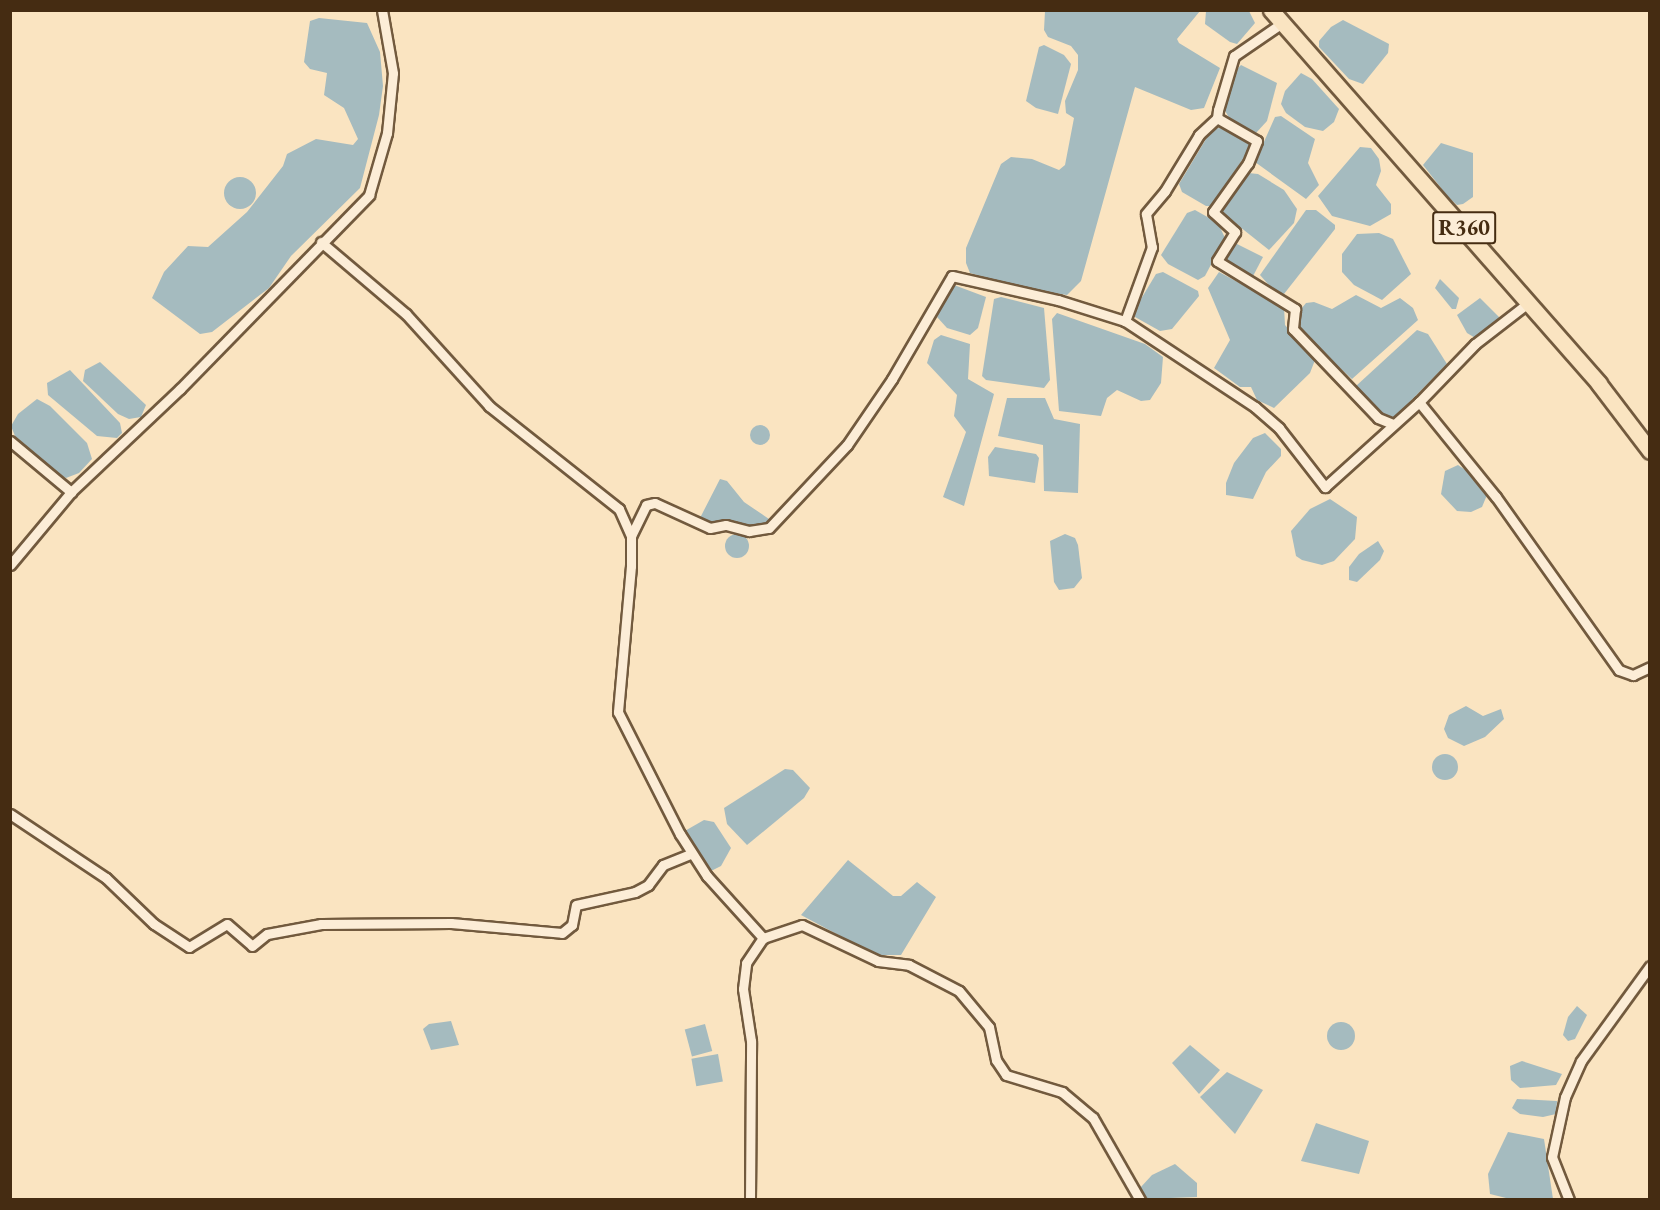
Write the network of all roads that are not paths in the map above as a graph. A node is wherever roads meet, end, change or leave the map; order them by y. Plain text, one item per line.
1 (382, 10) edge
2 (1271, 10) edge
3 (1282, 23) junction
4 (1217, 118) junction
5 (321, 242) junction
6 (1528, 303) junction
7 (1125, 321) junction
8 (1419, 402) junction
9 (1393, 424) junction
10 (10, 441) edge
11 (1650, 451) edge
12 (71, 492) junction
13 (631, 536) junction
14 (10, 565) edge
15 (1650, 667) edge
16 (10, 814) edge
17 (692, 853) junction
18 (763, 938) junction
19 (1650, 966) edge
20 (750, 1200) edge
21 (1140, 1200) edge
22 (1569, 1200) edge

1 - 5 street
2 - 3 main road, R360
3 - 4 street
3 - 6 main road, R360
4 - 7 street
4 - 9 street
5 - 12 street
5 - 13 street
6 - 8 street
6 - 11 main road, R360
7 - 9 street
7 - 13 street
8 - 9 street
8 - 15 street
10 - 12 street
12 - 14 street
13 - 17 street
16 - 17 street
17 - 18 street
18 - 20 street
18 - 21 street
19 - 22 street

